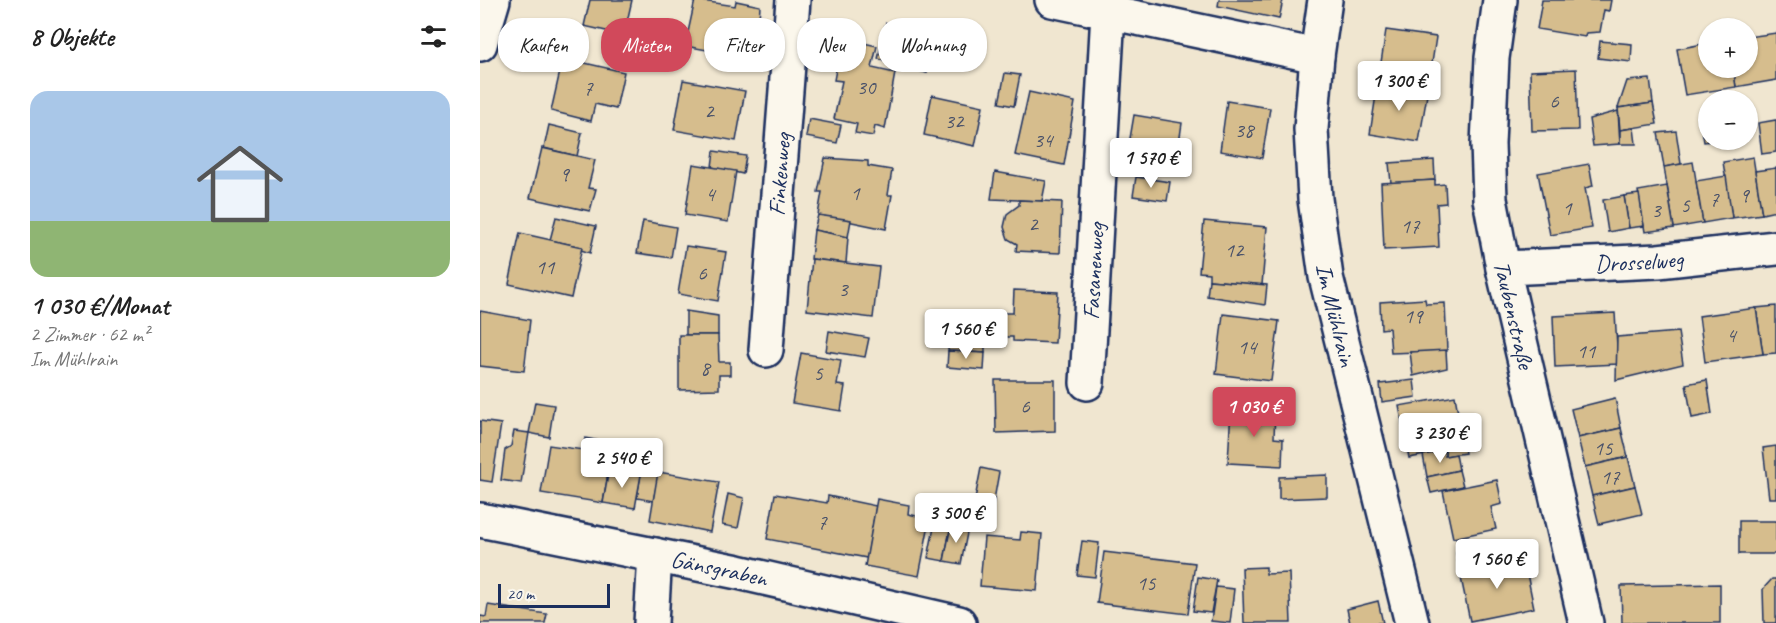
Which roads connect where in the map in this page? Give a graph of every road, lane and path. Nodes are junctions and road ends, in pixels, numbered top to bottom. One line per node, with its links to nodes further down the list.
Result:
1 (492, 0): 7 (street)
2 (793, 0): 11 (street, Finkenweg)
3 (1052, 0): 6 (street)
4 (1325, 0): 8 (street, Im Mühlrain)
5 (1500, 0): 10 (street, Taubenstraße)
6 (1108, 13): 8 (street); 12 (street, Fasanenweg)
7 (480, 44)
8 (1317, 56): 17 (street, Im Mühlrain)
9 (1776, 248): 10 (street, Drosselweg)
10 (1503, 268): 18 (street, Taubenstraße)
11 (766, 350)
12 (1087, 383)
13 (480, 520): 14 (street, Gänsgraben)
14 (655, 555): 15 (street, Gänsgraben); 16 (street)
15 (952, 622)
16 (651, 623)
17 (1412, 623)
18 (1586, 623)

